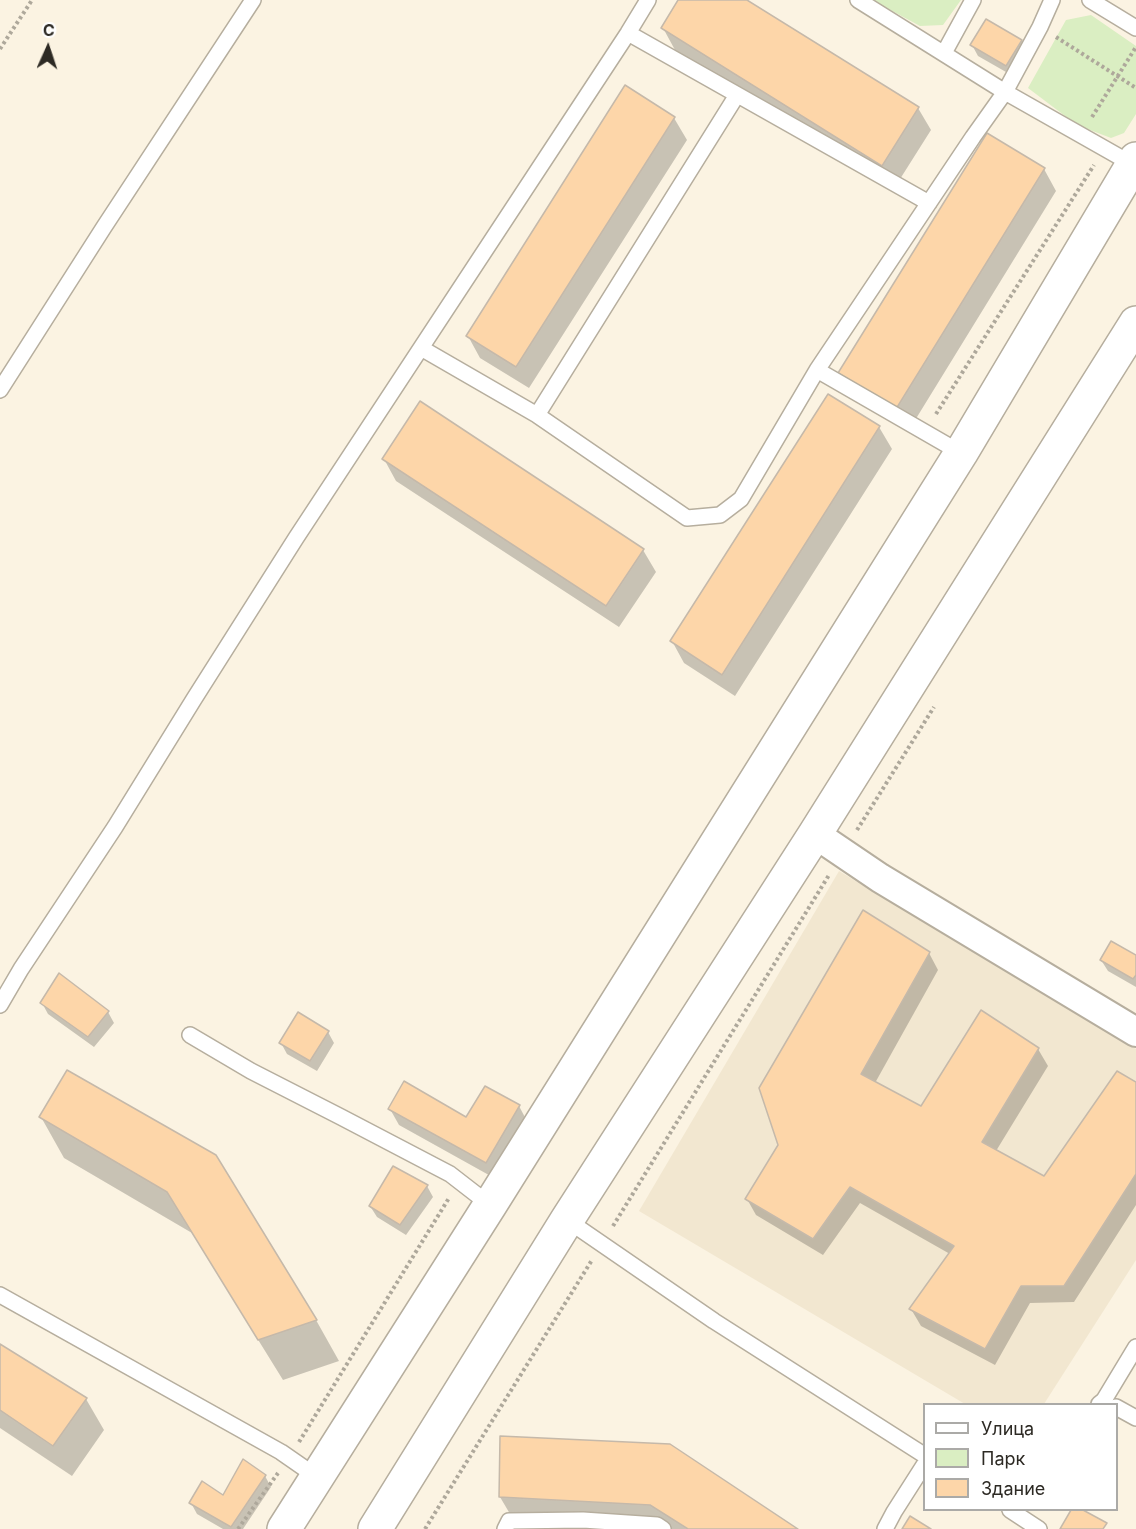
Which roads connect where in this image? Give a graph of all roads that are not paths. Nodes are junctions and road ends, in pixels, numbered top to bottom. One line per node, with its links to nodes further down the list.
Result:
1 (253, 0): 17 (lane)
2 (648, 0): 8 (lane)
3 (858, 0): 9 (lane)
4 (973, 0): 9 (lane)
5 (1052, 0): 10 (lane)
6 (1090, 0): 7 (lane)
7 (1136, 28)
8 (628, 33): 11 (lane); 15 (lane)
9 (944, 53): 10 (lane)
10 (1005, 92): 12 (lane); 13 (lane)
11 (737, 95): 13 (lane); 18 (lane)
12 (1124, 157): 19 (street)
13 (929, 203): 16 (lane)
14 (1136, 323): 20 (street)
15 (421, 348): 18 (lane); 21 (lane)
16 (817, 370): 18 (lane); 19 (lane)
17 (0, 390)
18 (537, 415)
19 (961, 453): 24 (street)
20 (815, 834): 22 (street); 25 (street)
21 (0, 1005)
22 (1136, 1032)
23 (190, 1035): 24 (lane)
24 (490, 1205): 33 (street)
25 (567, 1220): 31 (lane); 36 (street)
26 (0, 1295): 33 (lane)
27 (1136, 1347): 28 (lane)
28 (1108, 1403)
29 (1118, 1409): 30 (lane)
30 (1136, 1418)
31 (923, 1454)
32 (923, 1467): 39 (lane)
33 (317, 1477): 35 (street)
34 (1013, 1511): 40 (lane)
35 (284, 1529)
36 (375, 1529)
37 (505, 1529): 38 (lane)
38 (663, 1529)
39 (885, 1529)
40 (1039, 1529)

